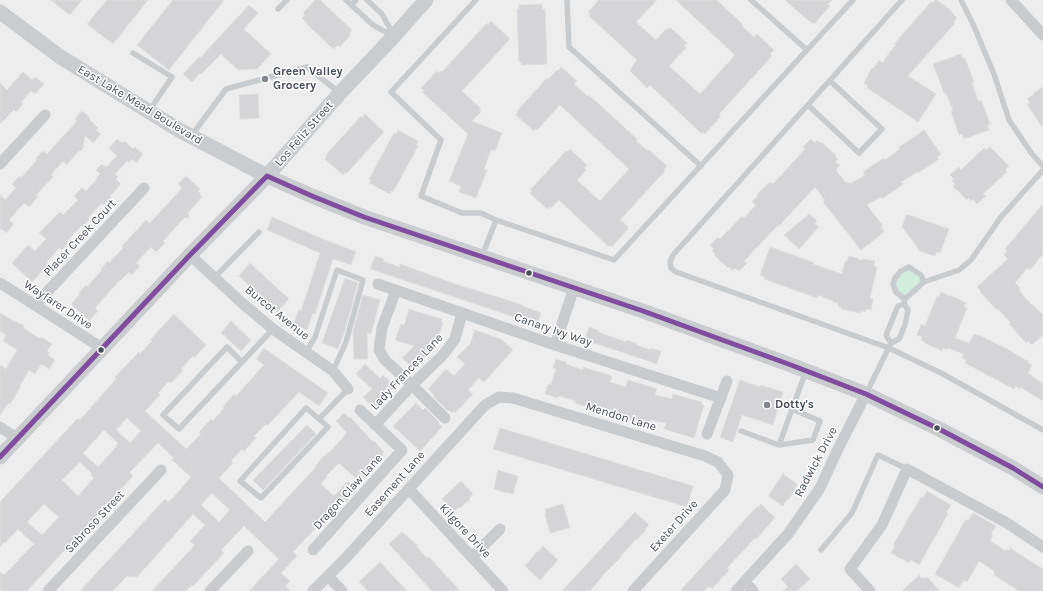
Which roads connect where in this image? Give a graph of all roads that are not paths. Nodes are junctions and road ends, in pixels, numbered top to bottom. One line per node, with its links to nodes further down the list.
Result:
1 (287, 0): 14 (lane)
2 (346, 0): 13 (lane)
3 (356, 0): 13 (lane)
4 (367, 0): 17 (lane)
5 (426, 0): 17 (main road, Los Feliz Street)
6 (476, 0): 32 (lane)
7 (567, 0): 27 (lane)
8 (752, 0): 18 (lane)
9 (853, 0): 18 (lane)
10 (902, 0): 20 (lane)
11 (962, 0): 28 (lane)
12 (1011, 0): 16 (street)
13 (351, 5): 17 (lane)
14 (278, 9)
15 (0, 12): 23 (main road, East Lake Mead Boulevard)
16 (1043, 35)
17 (394, 36): 21 (main road, Los Feliz Street)
18 (807, 50): 27 (lane)
19 (133, 53): 23 (lane)
20 (830, 80): 22 (lane); 22 (lane)
21 (340, 93): 25 (lane); 30 (main road, Los Feliz Street)
22 (808, 105): 47 (lane)
23 (149, 112): 25 (main road, East Lake Mead Boulevard)
24 (45, 115): 26 (street)
25 (190, 136): 30 (main road, East Lake Mead Boulevard)
26 (0, 164)
27 (701, 166): 32 (lane)
28 (1043, 166)
29 (1043, 170): 37 (lane)
30 (267, 176): 34 (main road, Los Feliz Street); 35 (main road, East Lake Mead Boulevard)
31 (144, 188): 43 (street, Placer Creek Court)
32 (496, 220): 35 (lane)
33 (259, 232): 36 (lane)
34 (190, 255): 36 (street, Burcot Avenue); 48 (main road, Los Feliz Street)
35 (482, 257): 40 (main road, East Lake Mead Boulevard)
36 (215, 277): 45 (street, Burcot Avenue)
37 (924, 282): 42 (lane); 42 (lane)
38 (0, 283): 43 (street, Wayfarer Drive)
39 (378, 284): 41 (street, Canary Ivy Way)
40 (574, 288): 46 (street); 52 (main road, East Lake Mead Boulevard)
41 (396, 290): 44 (street, Canary Ivy Way); 54 (street)
42 (904, 301): 47 (lane); 47 (lane)
43 (35, 306): 48 (street, Wayfarer Drive)
44 (462, 313): 46 (street, Canary Ivy Way); 54 (street, Lady Frances Lane)
45 (273, 329): 49 (street, Burcot Avenue); 50 (lane)
46 (555, 345): 58 (street, Canary Ivy Way)
47 (890, 346): 56 (lane); 65 (lane)
48 (102, 348): 68 (main road, Los Feliz Street)
49 (306, 352): 51 (street, Burcot Avenue); 51 (lane)
50 (242, 362): 50 (lane)
51 (333, 371): 55 (street, Burcot Avenue)
52 (806, 371): 56 (main road, East Lake Mead Boulevard); 59 (lane)
53 (727, 381): 58 (street)
54 (412, 385): 61 (street); 63 (street, Lady Frances Lane)
55 (348, 389): 62 (lane)
56 (866, 394): 74 (main road, East Lake Mead Boulevard); 83 (street, Radwick Drive)
57 (499, 397): 73 (street, Mendon Lane); 75 (street, Easement Lane)
58 (721, 398): 67 (street)
59 (792, 409): 69 (lane); 69 (lane)
60 (360, 410): 63 (street)
61 (445, 418)
62 (319, 419): 62 (lane)
63 (375, 425): 78 (street, Dragon Claw Lane)
64 (0, 427): 68 (street)
65 (1043, 430)
66 (741, 432): 69 (lane)
67 (707, 434)
68 (18, 439): 70 (main road, Los Feliz Street)
69 (779, 445)
70 (0, 457)
71 (907, 469): 77 (street); 79 (lane); 92 (street)
72 (161, 470): 84 (street, Sabroso Street)
73 (728, 475): 89 (street, Exeter Drive)
74 (1043, 487)
75 (409, 489): 81 (street, Kilgore Drive); 82 (street, Easement Lane)
76 (500, 529): 81 (street)
77 (1043, 547)
78 (313, 550)
79 (822, 550)
80 (248, 551): 85 (street)
81 (472, 557): 88 (street, Kilgore Drive)
82 (328, 576): 86 (street, Easement Lane); 87 (street)
83 (745, 582): 90 (street, Radwick Drive); 91 (street)
84 (48, 591)
85 (210, 591)
86 (313, 591)
87 (342, 591)
88 (503, 591)
89 (633, 591)
90 (736, 591)
91 (753, 591)
92 (870, 591)

